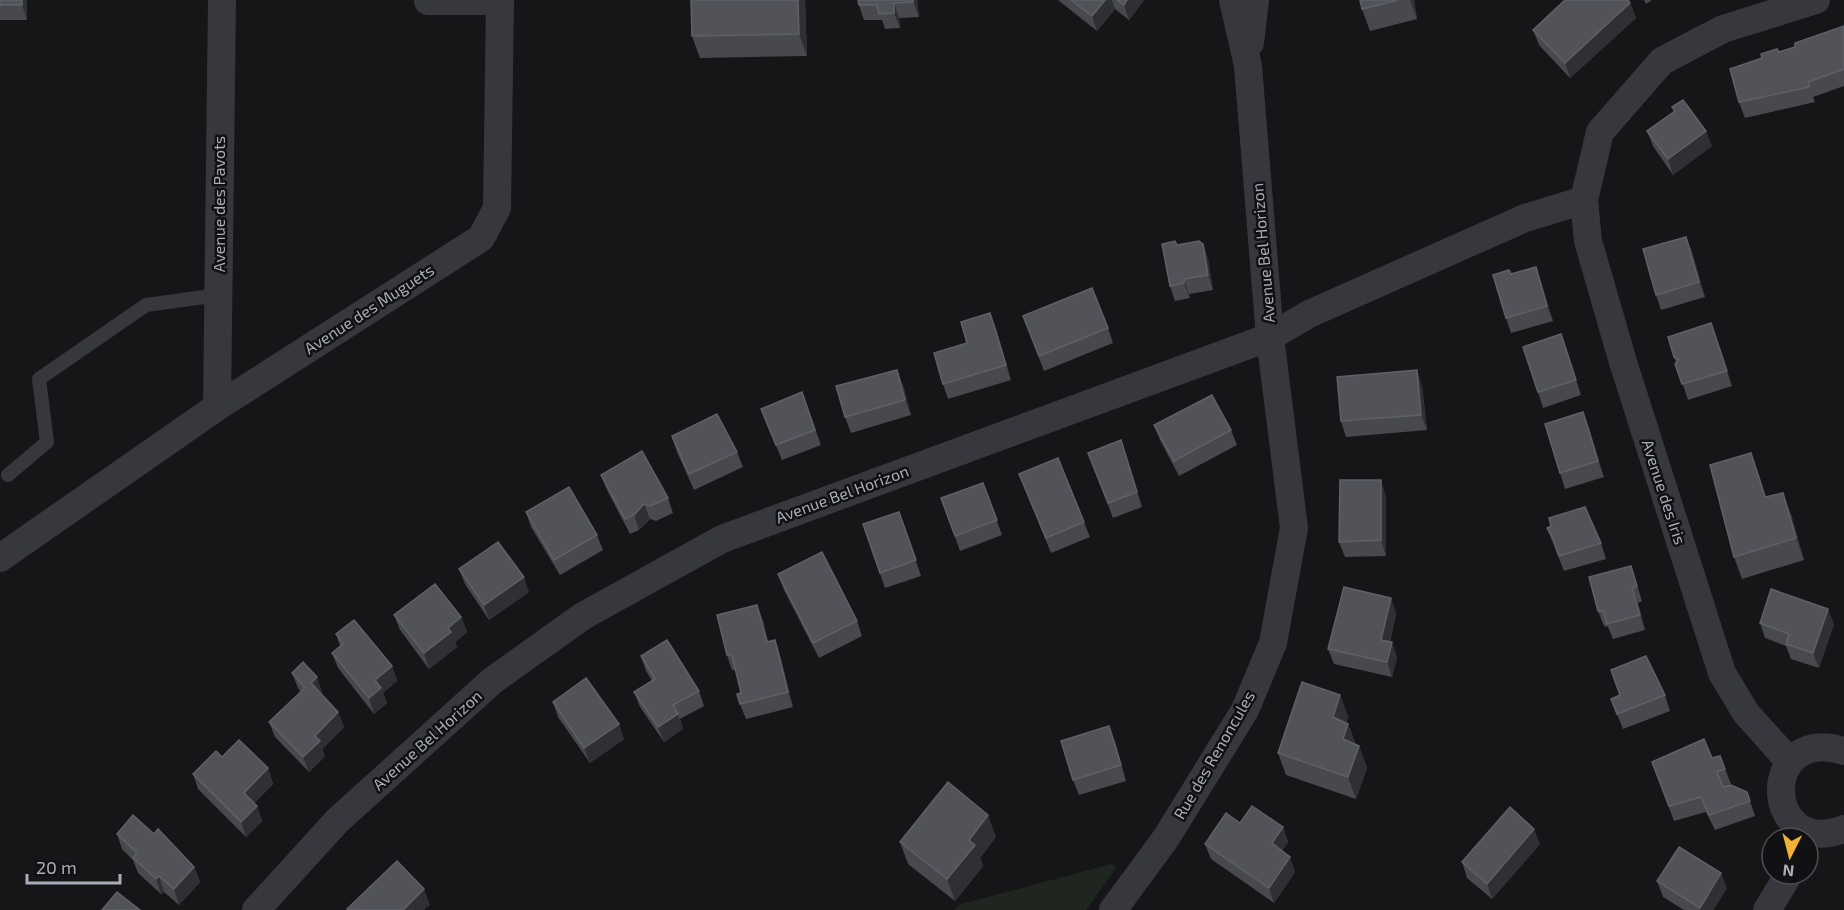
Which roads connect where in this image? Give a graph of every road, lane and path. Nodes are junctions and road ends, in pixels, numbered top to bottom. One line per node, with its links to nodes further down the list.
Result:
1 (222, 0): 8 (street, Avenue des Pavots)
2 (1233, 0): 6 (street, Avenue Bel Horizon)
3 (1255, 0): 6 (street, Avenue Bel Horizon)
4 (1816, 0): 7 (street, Avenue des Iris)
5 (428, 1): 10 (street, Avenue des Muguets)
6 (1248, 66): 9 (street, Avenue Bel Horizon)
7 (1584, 200): 9 (street); 14 (street, Avenue des Iris)
8 (219, 295): 10 (street, Avenue des Pavots); 11 (lane)
9 (1270, 336): 19 (street, Avenue Bel Horizon); 20 (street, Rue des Renoncules)
10 (217, 407): 12 (street, Avenue des Muguets)
11 (8, 476)
12 (0, 558)
13 (1844, 751): 14 (street)
14 (1790, 762): 15 (street)
15 (1799, 826)
16 (1844, 829): 17 (street)
17 (1820, 837)
18 (1782, 886): 21 (street)
19 (256, 910)
20 (1113, 910)
21 (1767, 910)

